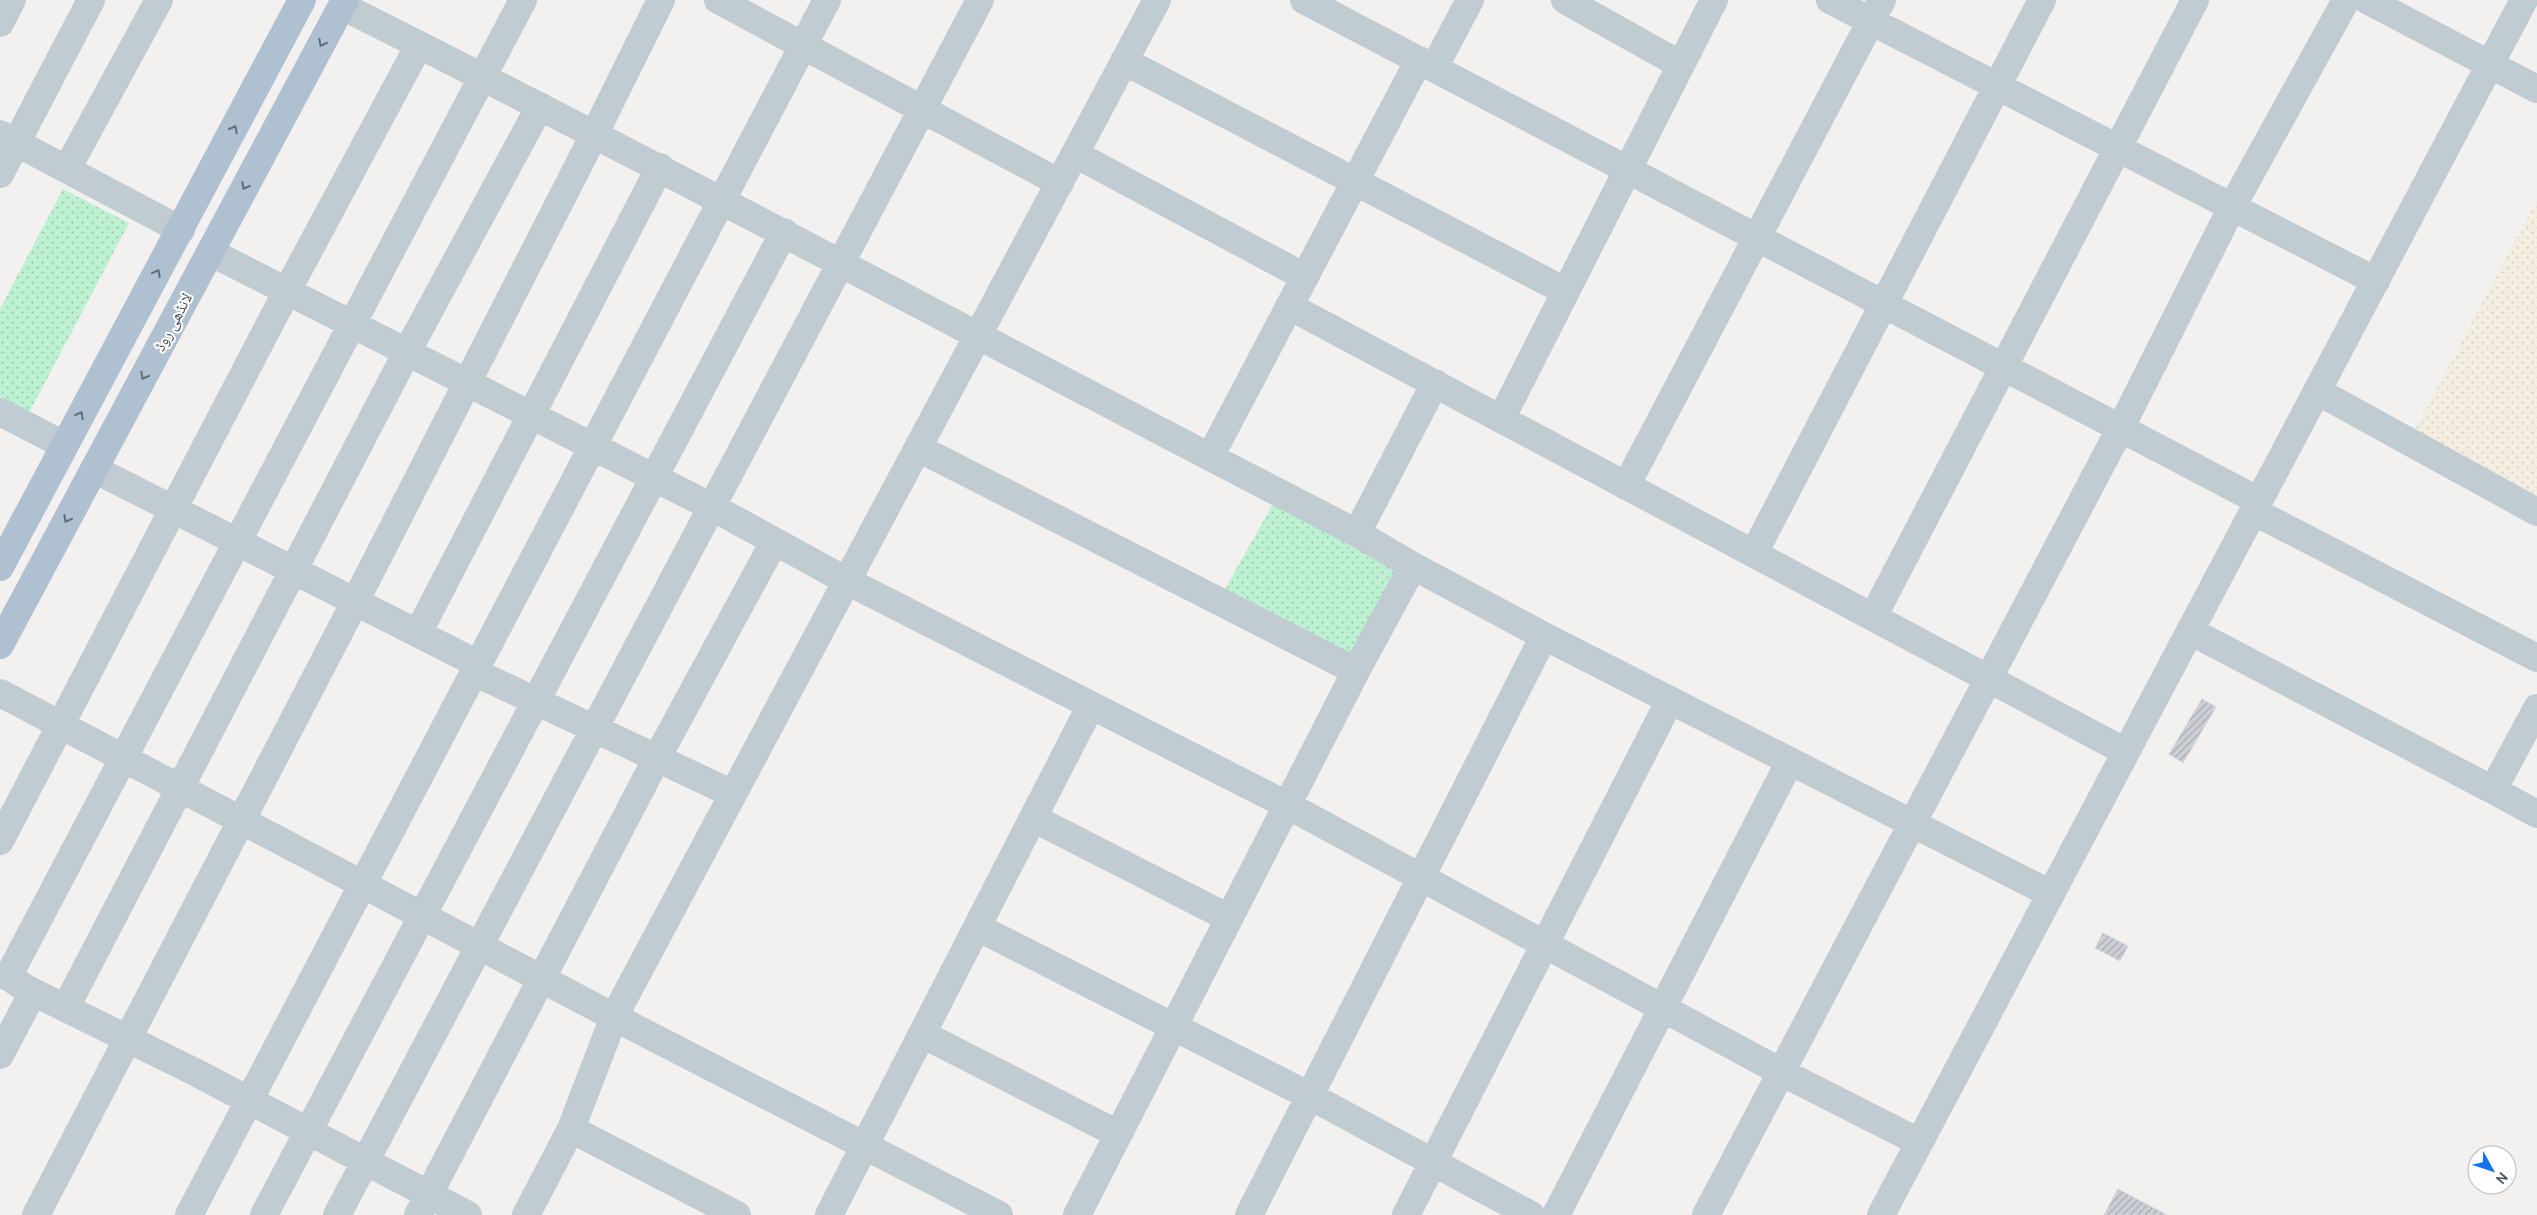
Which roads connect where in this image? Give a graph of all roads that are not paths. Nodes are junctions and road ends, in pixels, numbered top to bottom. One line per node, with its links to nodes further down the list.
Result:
1 (12, 0): 24 (street)
2 (91, 0): 37 (street)
3 (158, 0): 41 (street)
4 (302, 0): 48 (main road, one-way to 4)
5 (523, 0): 31 (street)
6 (661, 0): 36 (street)
7 (718, 0): 26 (street)
8 (827, 0): 26 (street)
9 (980, 0): 35 (street)
10 (1157, 0): 28 (street)
11 (1304, 0): 29 (street)
12 (1470, 0): 29 (street)
13 (1565, 0): 30 (street)
14 (1714, 0): 30 (street)
15 (1830, 0): 22 (street)
16 (2042, 0): 32 (street)
17 (2195, 0): 38 (street)
18 (2346, 0): 47 (street)
19 (2367, 0): 27 (street)
20 (2524, 0): 27 (street)
21 (343, 3): 25 (street); 51 (main road, لانڈھی روڈ, one-way to 51)
22 (1877, 11): 32 (street); 50 (street)
23 (2537, 14): 27 (street)
24 (0, 23)
25 (419, 45): 31 (street); 55 (street)
26 (803, 46): 35 (street); 46 (street)
27 (2495, 55): 33 (street); 54 (street)
28 (1124, 61): 39 (street); 44 (street)
29 (1426, 64): 42 (street); 44 (street)
30 (1681, 65): 42 (street)
31 (482, 77): 34 (street); 59 (street)
32 (1997, 86): 38 (street); 57 (street)
33 (2537, 90)
34 (540, 106): 36 (street); 61 (street)
35 (922, 110): 45 (street); 52 (street)
36 (595, 134): 40 (street); 63 (street)
37 (8, 138): 41 (street); 43 (street)
38 (2118, 148): 47 (street); 62 (street)
39 (1075, 154): 45 (street); 53 (street)
40 (660, 167): 46 (street); 67 (street)
41 (67, 169): 48 (street)
42 (1626, 169): 50 (street); 56 (street)
43 (0, 174)
44 (1355, 181): 53 (street); 56 (street)
45 (1060, 183): 60 (street)
46 (722, 199): 49 (street); 71 (street)
47 (2232, 207): 54 (street); 69 (street)
48 (181, 230): 70 (main road, one-way to 48)
49 (784, 232): 52 (street); 75 (street)
50 (1757, 238): 57 (street); 76 (street)
51 (210, 252): 55 (street); 74 (main road, لانڈھی روڈ, one-way to 74)
52 (842, 262): 60 (street); 78 (street)
53 (1305, 277): 58 (street)
54 (2376, 281): 65 (street)
55 (287, 291): 59 (street); 79 (street)
56 (1565, 291): 68 (street)
57 (1884, 304): 62 (street); 84 (street)
58 (1289, 306): 64 (street); 73 (street)
59 (351, 324): 61 (street); 82 (street)
60 (979, 334): 72 (street); 73 (street)
61 (406, 352): 63 (street); 87 (street)
62 (2004, 367): 69 (street); 90 (street)
63 (467, 383): 67 (street); 89 (street)
64 (1435, 383): 68 (street); 81 (street)
65 (2317, 391): 77 (street); 80 (street)
66 (0, 412): 70 (street)
67 (530, 415): 71 (street); 92 (street)
68 (1501, 418): 76 (street)
69 (2120, 428): 77 (street); 98 (street)
70 (64, 445): 86 (main road)
71 (592, 446): 75 (street); 96 (street)
72 (918, 448): 88 (street); 97 (street)
73 (1210, 457): 81 (street)
74 (94, 469): 79 (street); 94 (main road, لانڈھی روڈ, one-way to 94)
75 (652, 477): 78 (street); 100 (street)
76 (1626, 486): 84 (street)
77 (2256, 506): 91 (street); 95 (street)
78 (712, 507): 83 (street); 105 (street)
79 (174, 509): 82 (street); 104 (street)
80 (2537, 512)
81 (1358, 533): 85 (street)
82 (237, 541): 87 (street); 107 (street)
83 (774, 542): 88 (street); 108 (street)
84 (1754, 553): 90 (street)
85 (1413, 566): 93 (street); 97 (street)
86 (0, 567)
87 (292, 570): 89 (street); 110 (street)
88 (847, 581): 102 (street); 112 (street)
89 (355, 602): 92 (street); 116 (street)
90 (1873, 617): 98 (street)
91 (2190, 631): 106 (street); 111 (street)
92 (418, 633): 96 (street)
93 (1544, 636): 101 (street); 119 (street)
94 (0, 645)
95 (2537, 658)
96 (476, 668): 100 (street); 120 (street)
97 (1356, 671): 113 (street)
98 (1988, 679): 106 (street); 117 (street)
99 (0, 693): 104 (street)
100 (535, 700): 105 (street); 122 (street)
101 (1670, 700): 109 (street); 125 (street)
102 (1091, 705): 113 (street); 115 (street)
103 (2537, 708): 111 (street)
104 (60, 725): 107 (street); 118 (street)
105 (595, 728): 108 (street); 126 (street)
106 (2126, 752): 121 (street)
107 (122, 757): 110 (street); 128 (street)
108 (657, 758): 112 (street); 127 (street)
109 (1790, 761): 117 (street); 130 (street)
110 (180, 788): 116 (street); 129 (street)
111 (2493, 790): 114 (street)
112 (733, 794): 131 (street)
113 (1287, 805): 119 (street); 123 (street)
114 (2537, 814)
115 (1033, 818): 123 (street); 124 (street)
116 (242, 821): 120 (street); 134 (street)
117 (1912, 824): 121 (street); 136 (street)
118 (0, 841)
119 (1422, 878): 125 (street); 137 (street)
120 (362, 884): 122 (street); 138 (street)
121 (2051, 894): 142 (street)
122 (422, 915): 126 (street); 140 (street)
123 (1229, 918): 132 (street)
124 (977, 926): 132 (street); 133 (street)
125 (1545, 944): 130 (street); 145 (street)
126 (480, 946): 127 (street); 144 (street)
127 (542, 978): 131 (street); 146 (street)
128 (12, 980): 129 (street); 135 (street)
129 (66, 1007): 134 (street)
130 (1663, 1008): 136 (street); 160 (street)
131 (614, 1016): 139 (street); 143 (street)
132 (1174, 1027): 137 (street); 141 (street)
133 (922, 1034): 141 (street); 143 (street)
134 (128, 1039): 138 (street); 147 (street)
135 (0, 1056)
136 (1782, 1072): 142 (street); 161 (street)
137 (1310, 1096): 145 (street); 157 (street)
138 (249, 1100): 140 (street); 148 (street)
139 (571, 1129): 152 (street); 153 (street)
140 (308, 1131): 144 (street); 149 (street)
141 (1118, 1134): 156 (street)
142 (1919, 1142): 162 (street)
143 (865, 1146): 154 (street); 155 (street)
144 (366, 1161): 146 (street); 150 (street)
145 (1434, 1163): 158 (street); 159 (street)
146 (423, 1205): 151 (street)
147 (36, 1215)
148 (189, 1215)
149 (264, 1215)
150 (337, 1215)
151 (468, 1215)
152 (526, 1215)
153 (737, 1215)
154 (830, 1215)
155 (999, 1215)
156 (1077, 1215)
157 (1248, 1215)
158 (1406, 1215)
159 (1531, 1215)
160 (1556, 1215)
161 (1706, 1215)
162 (1881, 1215)

